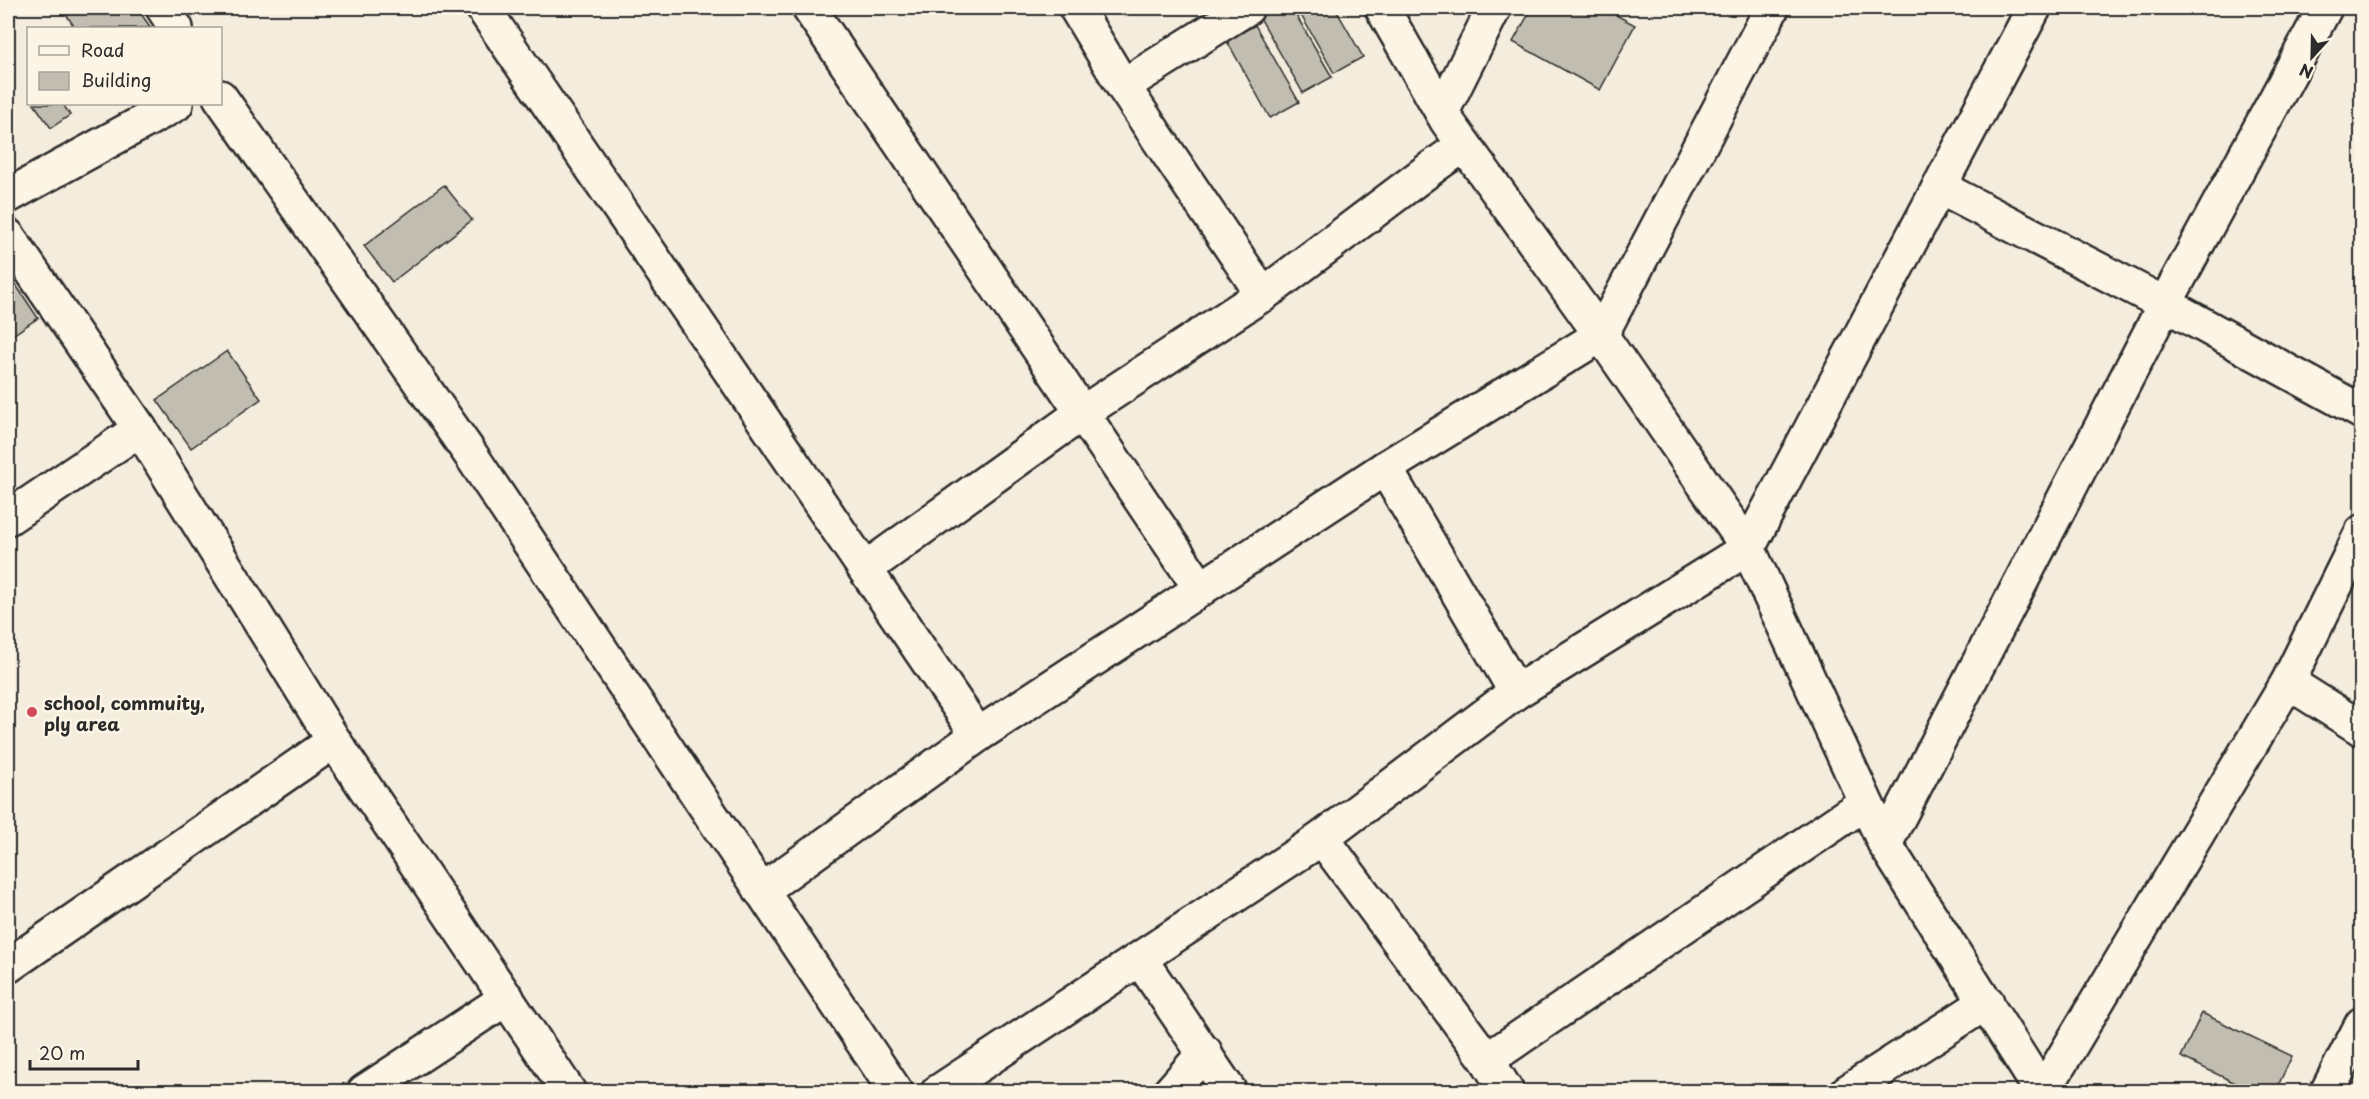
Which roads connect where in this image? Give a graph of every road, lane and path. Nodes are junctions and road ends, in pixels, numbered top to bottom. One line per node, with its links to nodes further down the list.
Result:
1 (163, 8): 11 (street)
2 (483, 8): 30 (street)
3 (809, 8): 24 (street)
4 (1076, 8): 12 (street)
5 (1247, 8): 12 (street)
6 (1382, 8): 15 (street)
7 (1494, 8): 15 (street)
8 (1772, 8): 22 (street)
9 (2034, 8): 17 (street)
10 (2325, 8): 21 (street)
11 (175, 27)
12 (1123, 86): 20 (street)
13 (222, 100): 40 (street)
14 (174, 105): 18 (street)
15 (1442, 112): 16 (street)
16 (1464, 145): 20 (street); 22 (street)
17 (1939, 187): 21 (street); 29 (street)
18 (8, 196)
19 (8, 236): 25 (street)
20 (1263, 295): 24 (street)
21 (2165, 304): 23 (street); 39 (street)
22 (1601, 335): 26 (street); 29 (street)
23 (2361, 412)
24 (1082, 413): 30 (street); 31 (street)
25 (140, 429): 27 (street); 36 (street)
26 (1385, 468): 31 (street); 33 (street)
27 (8, 518)
28 (2361, 532): 32 (street)
29 (1748, 548): 33 (street); 37 (street)
30 (865, 569): 35 (street)
31 (1201, 589): 35 (street)
32 (2288, 682): 34 (street); 56 (street)
33 (1516, 692): 38 (street)
34 (2361, 729)
35 (978, 735): 40 (street)
36 (334, 741): 42 (street); 43 (street)
37 (1865, 802): 39 (street); 47 (street)
38 (1322, 837): 41 (street); 47 (street)
39 (1885, 844): 44 (street)
40 (761, 891): 50 (street)
41 (1140, 958): 46 (street); 51 (street)
42 (8, 966)
43 (507, 998): 48 (street); 49 (street)
44 (1987, 1002): 55 (street); 56 (street)
45 (2361, 1024): 57 (street)
46 (1205, 1052): 52 (street); 53 (street)
47 (1487, 1060): 54 (street)
48 (364, 1092)
49 (569, 1092)
50 (897, 1092)
51 (938, 1092)
52 (1170, 1092)
53 (1230, 1092)
54 (1507, 1092)
55 (1847, 1092)
56 (2042, 1092)
57 (2327, 1092)

